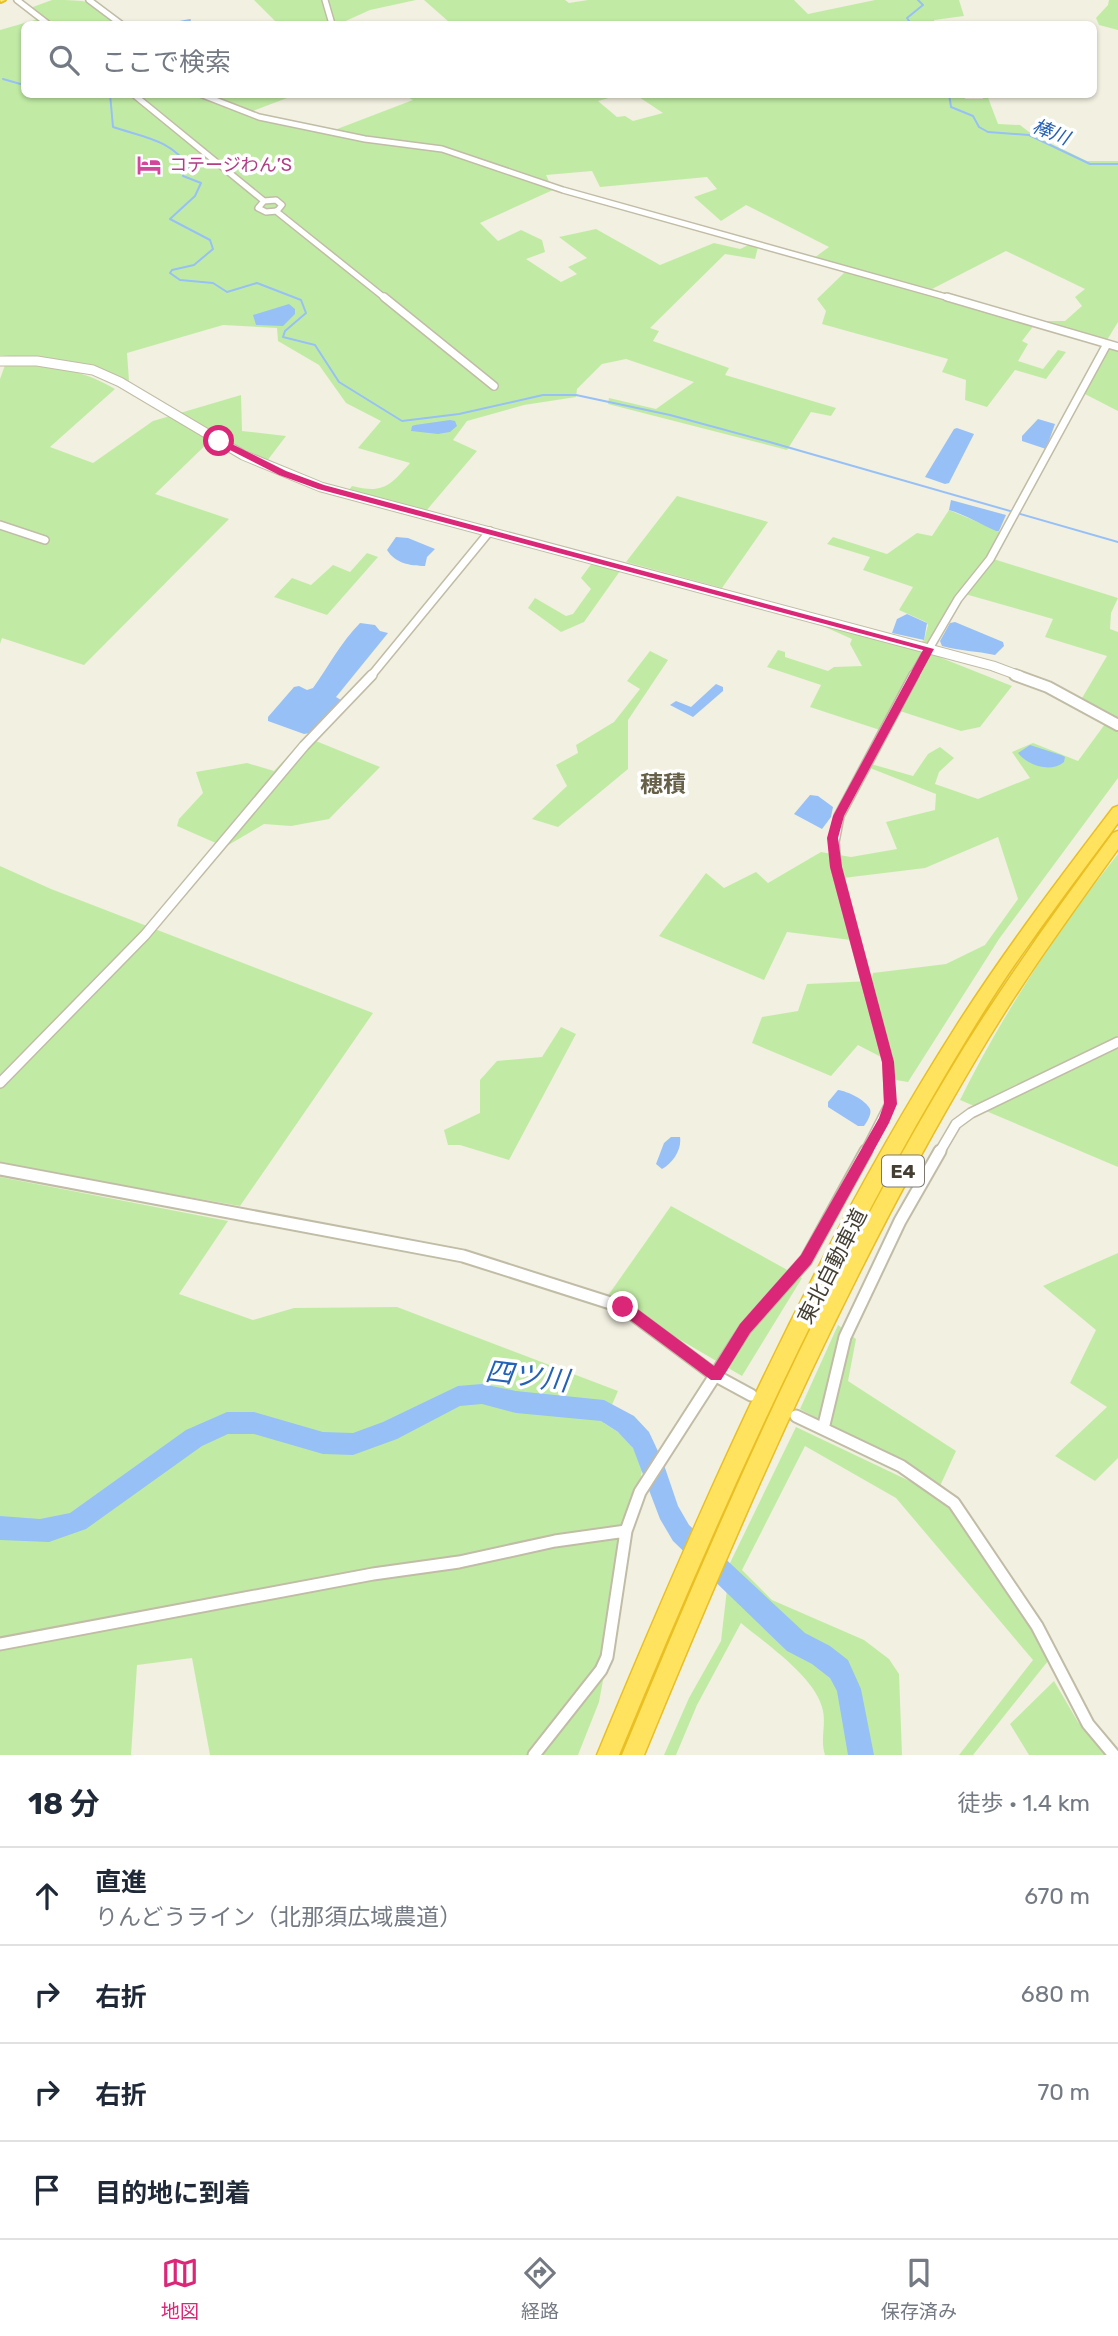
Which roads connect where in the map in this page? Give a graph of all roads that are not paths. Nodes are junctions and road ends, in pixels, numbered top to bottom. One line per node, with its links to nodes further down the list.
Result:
1 (18, 0): 4 (street)
2 (89, 0): 5 (street)
3 (325, 0): 6 (street)
4 (44, 21)
5 (117, 21)
6 (331, 21)
7 (138, 98): 9 (street)
8 (210, 98): 11 (street)
9 (264, 201): 10 (street); 10 (street)
10 (276, 211): 14 (street)
11 (1108, 344): 12 (street); 18 (street)
12 (1118, 347)
13 (0, 361): 16 (street)
14 (494, 386)
15 (0, 525): 17 (street)
16 (490, 531): 18 (street); 23 (street)
17 (44, 540)
18 (929, 649): 19 (street); 25 (street)
19 (1118, 725)
20 (1118, 812): 32 (highway, 東北自動車道 / E4)
21 (1118, 837): 33 (highway, 東北自動車道 / E4)
22 (1118, 1042): 28 (street)
23 (0, 1083)
24 (0, 1169): 25 (street)
25 (716, 1376): 26 (street); 29 (street)
26 (751, 1395)
27 (796, 1416): 28 (street)
28 (823, 1429): 34 (street)
29 (626, 1531): 30 (street); 31 (street)
30 (0, 1644)
31 (534, 1755)
32 (608, 1755)
33 (633, 1755)
34 (1114, 1755)

